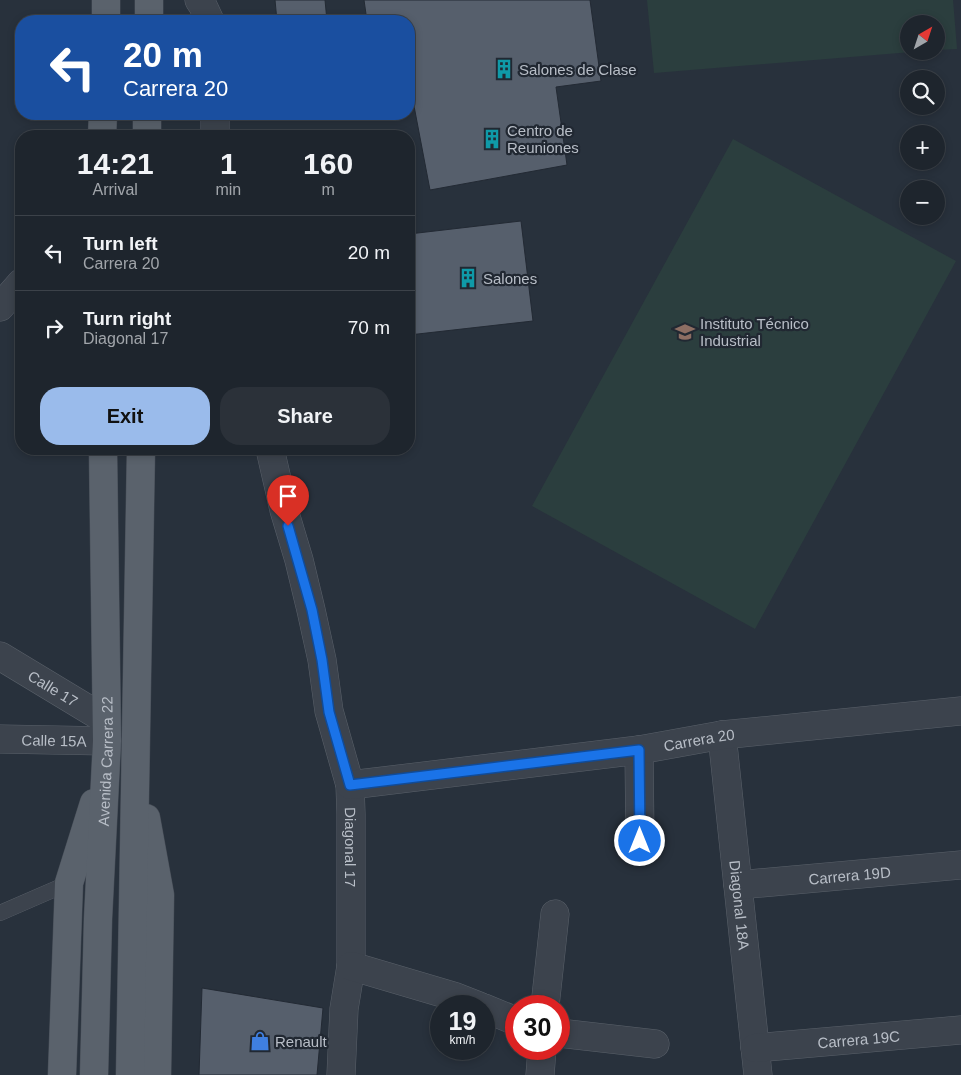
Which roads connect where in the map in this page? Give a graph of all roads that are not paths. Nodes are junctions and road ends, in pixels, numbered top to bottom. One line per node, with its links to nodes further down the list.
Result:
1 (106, 0): 4 (main road)
2 (149, 0): 5 (main road)
3 (199, 0): 6 (street)
4 (106, 15)
5 (149, 15)
6 (207, 15)
7 (15, 290): 8 (street)
8 (0, 306)
9 (103, 455): 16 (main road, Avenida Carrera 22)
10 (141, 455): 18 (main road, Avenida Carrera 22)
11 (271, 455): 19 (street, Diagonal 17)
12 (0, 656): 16 (street, Calle 17)
13 (961, 711): 14 (street, Carrera 20)
14 (722, 735): 17 (street, Carrera 20); 23 (street, Diagonal 18A)
15 (0, 739): 16 (street, Calle 15A)
16 (106, 741): 22 (main road); 35 (main road, Avenida Carrera 22)
17 (639, 750): 19 (street, Carrera 20); 20 (street)
18 (136, 758): 36 (main road, Avenida Carrera 22); 37 (main road)
19 (350, 785): 26 (street, Diagonal 17)
20 (640, 841)
21 (961, 865): 23 (street, Carrera 19D)
22 (69, 883): 24 (lane); 34 (main road)
23 (738, 885): 32 (street, Diagonal 18A)
24 (0, 913)
25 (555, 914): 28 (street)
26 (350, 966): 27 (street); 38 (street, Diagonal 17)
27 (446, 995)
28 (546, 995)
29 (961, 1030): 32 (street, Carrera 19C)
30 (570, 1034): 31 (street)
31 (655, 1044)
32 (755, 1048): 40 (street, Diagonal 18A)
33 (541, 1060): 39 (street)
34 (62, 1075)
35 (94, 1075)
36 (130, 1075)
37 (156, 1075)
38 (341, 1075)
39 (540, 1075)
40 (758, 1075)

